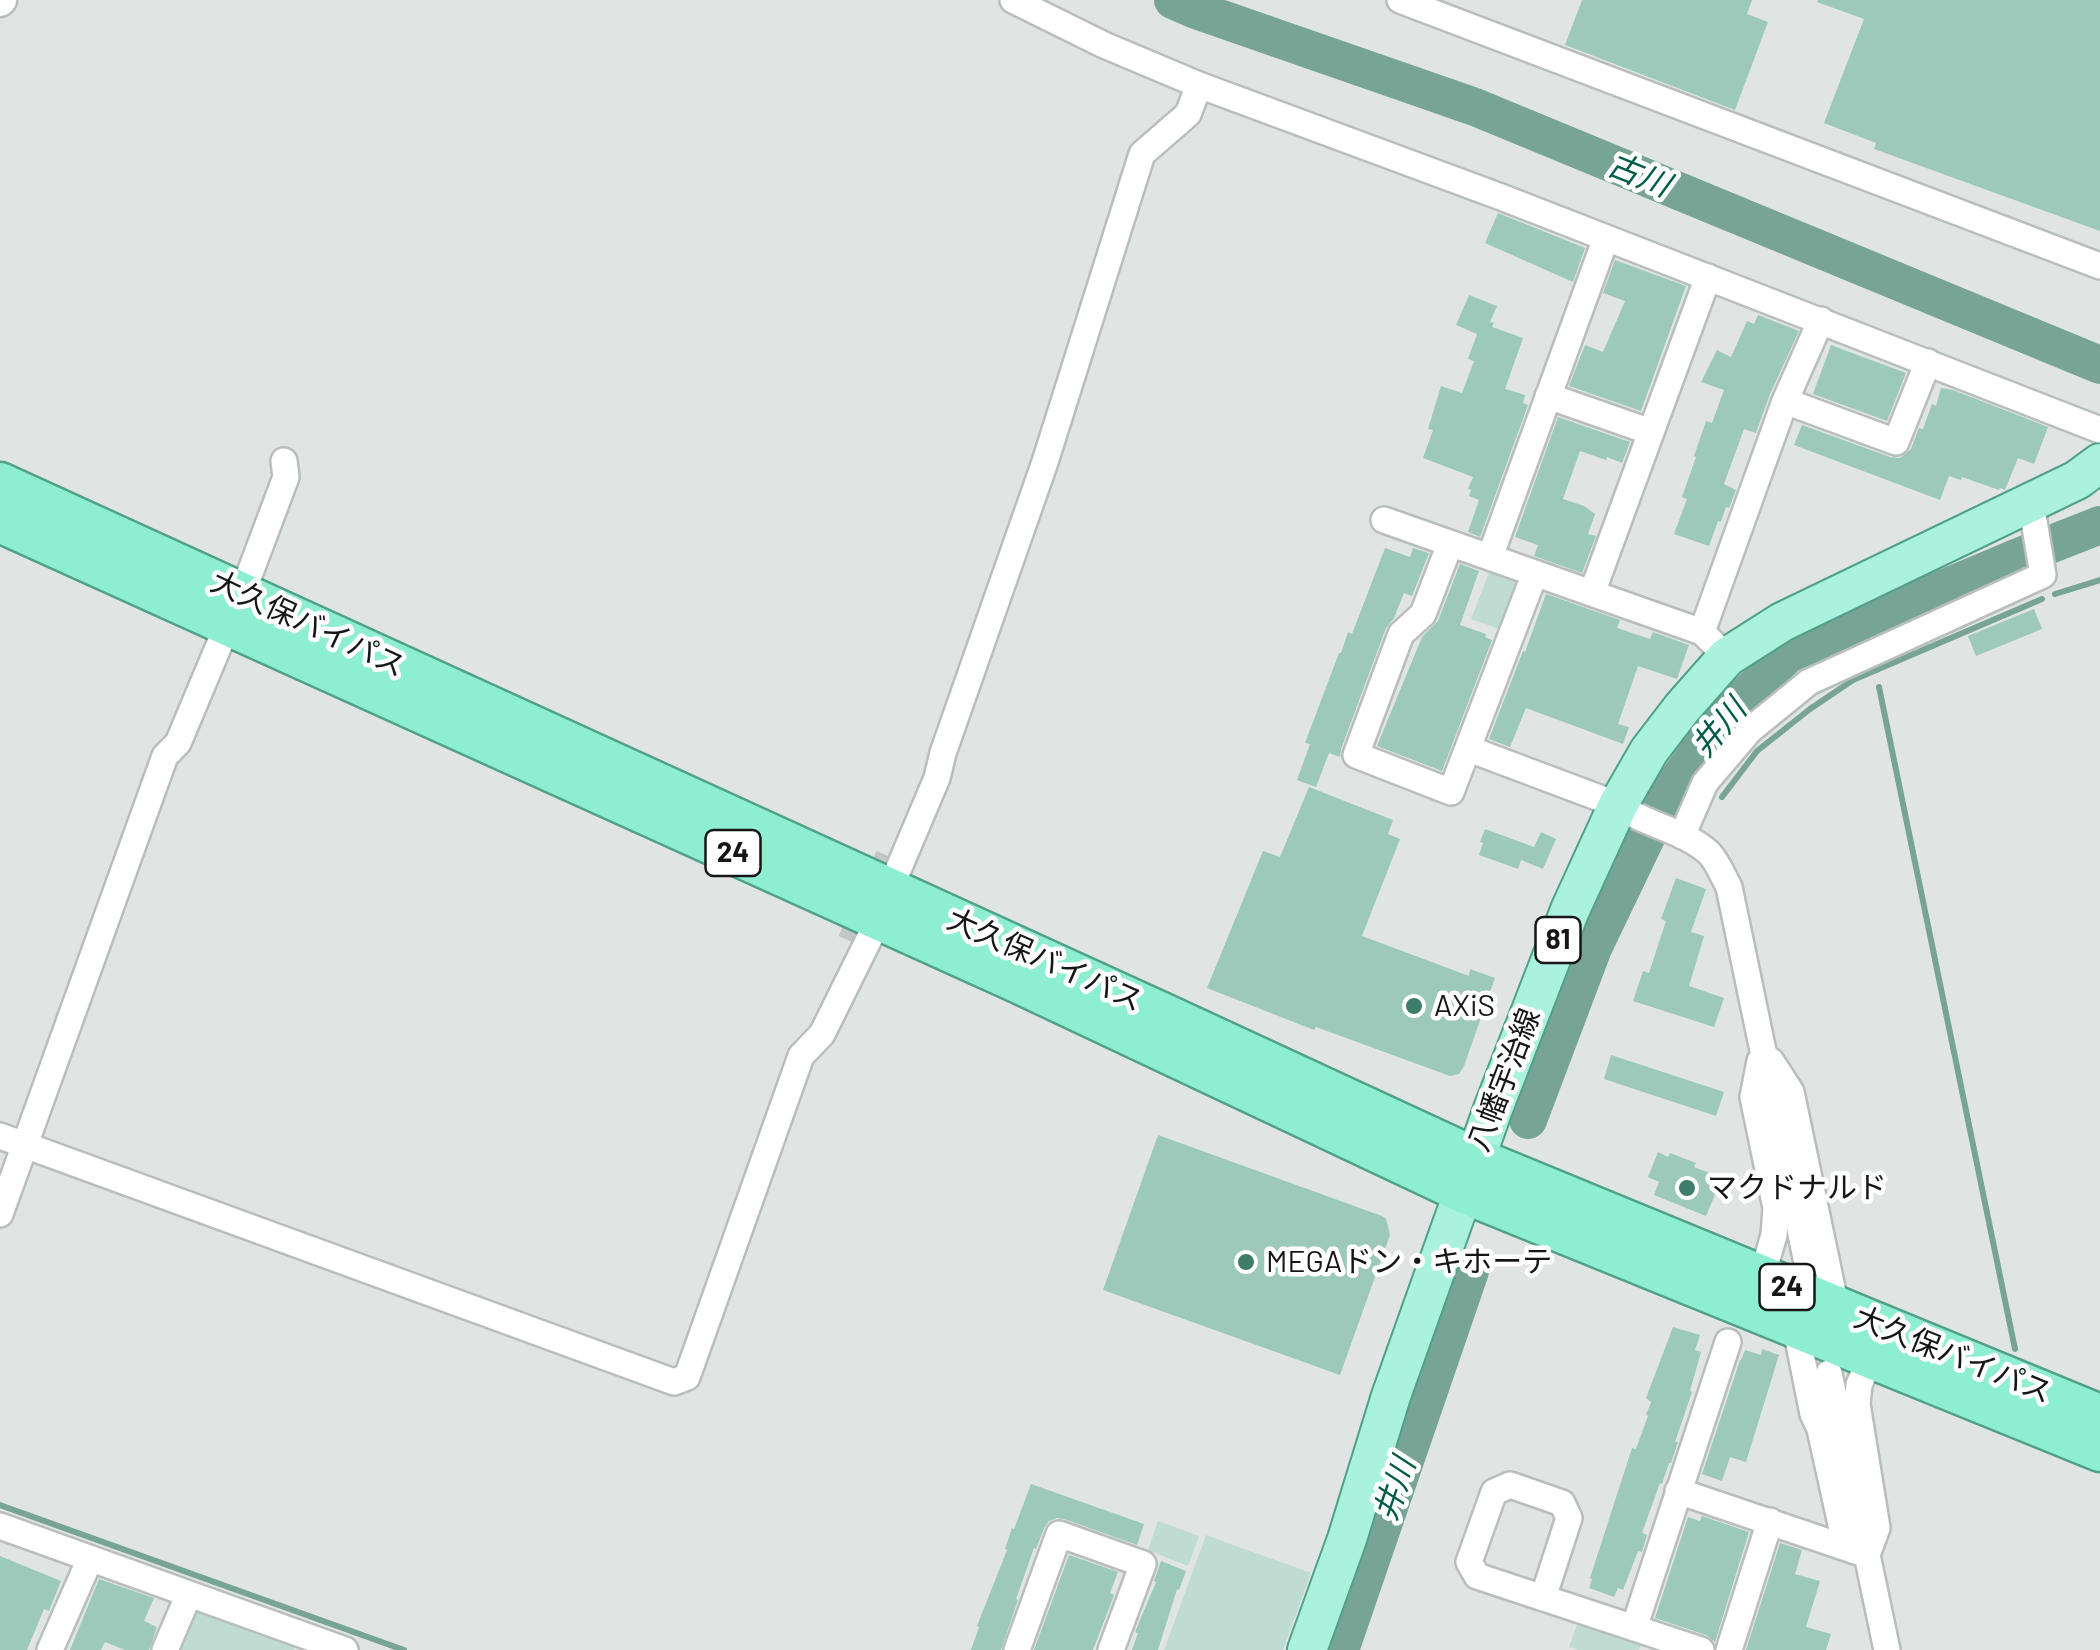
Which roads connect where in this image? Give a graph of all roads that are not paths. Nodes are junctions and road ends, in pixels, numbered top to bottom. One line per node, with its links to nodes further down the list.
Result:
1 (1012, 0): 3 (street)
2 (1400, 0): 5 (street)
3 (1199, 85): 4 (street); 27 (street)
4 (1606, 238): 6 (street); 9 (street)
5 (2100, 266)
6 (1708, 277): 7 (street); 12 (street)
7 (1821, 320): 8 (street); 10 (street)
8 (1928, 362): 10 (street); 11 (street)
9 (1548, 396): 12 (street); 19 (street)
10 (1785, 402): 23 (street)
11 (2100, 430)
12 (1651, 432): 21 (street)
13 (2100, 464): 15 (main road, 八幡宇治線 / 81)
14 (0, 483): 22 (highway, 大久保バイパス / 24)
15 (2033, 515): 23 (main road, 八幡宇治線 / 81); 26 (street)
16 (1384, 520): 18 (street)
17 (0, 522): 22 (highway, 大久保バイパス / 24)
18 (1450, 544): 19 (street); 24 (street)
19 (1490, 558): 20 (street)
20 (1535, 574): 21 (street); 24 (street)
21 (1592, 593): 23 (street)
22 (228, 606): 27 (highway, 大久保バイパス / 24); 31 (street)
23 (1714, 644): 25 (main road, 八幡宇治線 / 81)
24 (1468, 749): 25 (street)
25 (1625, 810): 26 (street); 32 (main road, 八幡宇治線 / 81)
26 (1682, 836): 28 (street)
27 (877, 901): 29 (street); 29 (street); 32 (highway, 大久保バイパス / 24)
28 (1762, 1048): 34 (street); 35 (street); 36 (street)
29 (801, 1056): 31 (street)
30 (0, 1136): 31 (street)
31 (26, 1145): 33 (street)
32 (1468, 1175): 35 (highway, 大久保バイパス / 24); 37 (highway, 大久保バイパス / 24); 56 (main road, 八幡宇治線 / 81)
33 (0, 1214)
34 (1806, 1258)
35 (1762, 1276): 36 (highway, 大久保バイパス / 24)
36 (1836, 1307): 41 (highway, 大久保バイパス / 24)
37 (1796, 1329): 39 (highway, 大久保バイパス / 24); 46 (street)
38 (1728, 1342): 43 (street)
39 (1870, 1358): 42 (highway, 大久保バイパス / 24); 46 (street)
40 (1829, 1373): 46 (street)
41 (2100, 1415)
42 (2100, 1451)
43 (1678, 1491): 44 (street); 50 (street)
44 (1770, 1521): 46 (street); 58 (street)
45 (0, 1526): 47 (street)
46 (1856, 1551): 59 (street)
47 (90, 1559): 48 (street); 51 (street)
48 (189, 1594): 52 (street); 53 (street)
49 (1543, 1598): 49 (street); 50 (street)
50 (1634, 1628): 57 (street)
51 (50, 1650)
52 (165, 1650)
53 (345, 1650)
54 (1017, 1650): 55 (street)
55 (1111, 1650)
56 (1307, 1650)
57 (1701, 1650)
58 (1730, 1650)
59 (1886, 1650)

